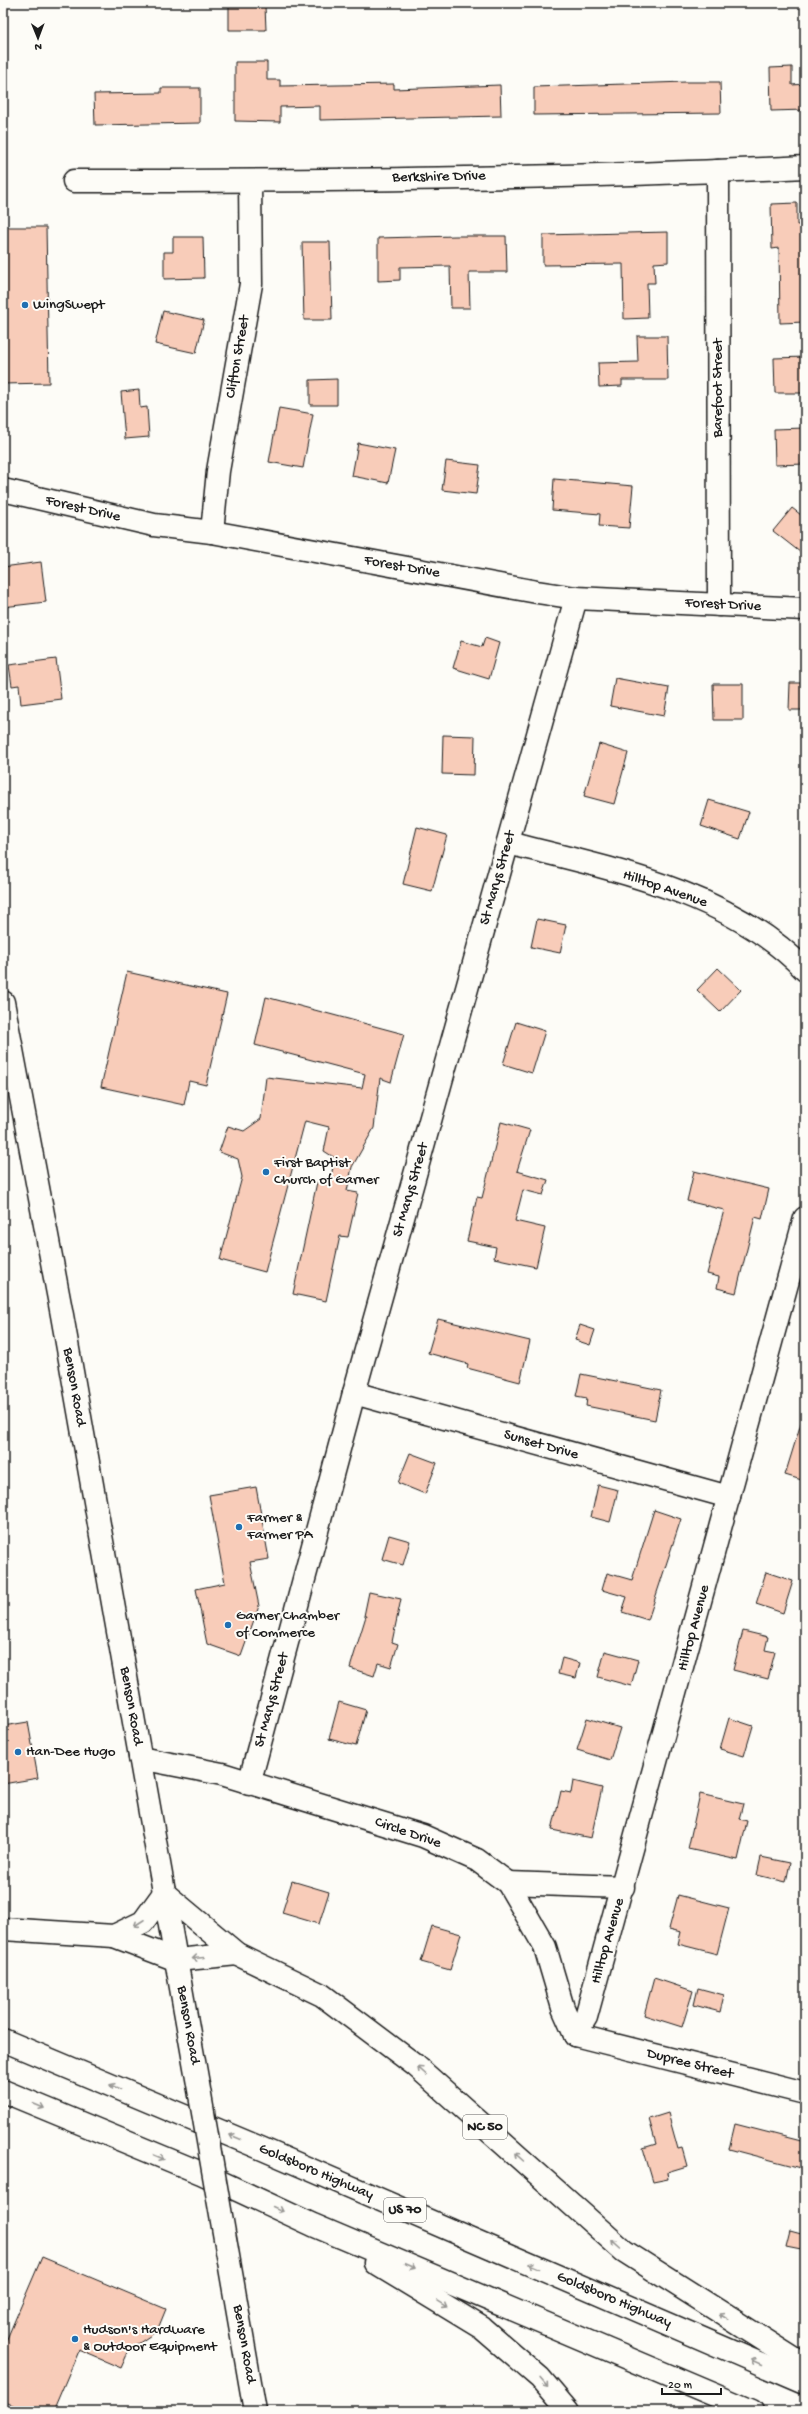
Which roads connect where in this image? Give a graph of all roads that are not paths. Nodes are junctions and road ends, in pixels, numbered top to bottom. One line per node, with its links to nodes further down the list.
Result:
1 (805, 167): 2 (street, Berkshire Drive)
2 (718, 171): 4 (street, Berkshire Drive); 8 (street, Barefoot Street)
3 (74, 181): 4 (street, Berkshire Drive)
4 (250, 181): 6 (street, Clifton Street)
5 (3, 490): 6 (street, Forest Drive)
6 (212, 532): 7 (street, Forest Drive)
7 (576, 598): 8 (street, Forest Drive); 10 (street, St Marys Street)
8 (719, 605): 9 (street, Forest Drive)
9 (805, 609)
10 (508, 843): 11 (street, Hilltop Avenue); 14 (street, St Marys Street)
11 (805, 970)
12 (3, 1002): 16 (street, Benson Road)
13 (805, 1218): 15 (street, Hilltop Avenue)
14 (354, 1393): 15 (street, Sunset Drive); 17 (street, St Marys Street)
15 (729, 1497): 19 (street, Hilltop Avenue)
16 (140, 1758): 17 (street, Circle Drive); 20 (street, Benson Road)
17 (249, 1784): 18 (street, Circle Drive)
18 (508, 1883): 19 (street); 25 (street, Circle Drive)
19 (624, 1888): 25 (street, Hilltop Avenue)
20 (164, 1893): 22 (street, one-way to 22); 23 (street, NC 50); 24 (street, Benson Road)
21 (3, 1929): 22 (street)
22 (114, 1936): 24 (street)
23 (237, 1954): 24 (street, one-way to 24); 30 (street, NC 50, one-way to 23)
24 (177, 1960): 32 (street, Benson Road, bridge)
25 (575, 2035): 28 (street, Dupree Street)
26 (3, 2040): 31 (street, Goldsboro Highway / US 70, one-way to 26)
27 (3, 2091): 29 (street, one-way to 29)
28 (805, 2093)
29 (313, 2225): 33 (street, one-way to 33); 34 (street, one-way to 34)
30 (805, 2366)
31 (805, 2383)
32 (255, 2411)
33 (568, 2411)
34 (752, 2411)

